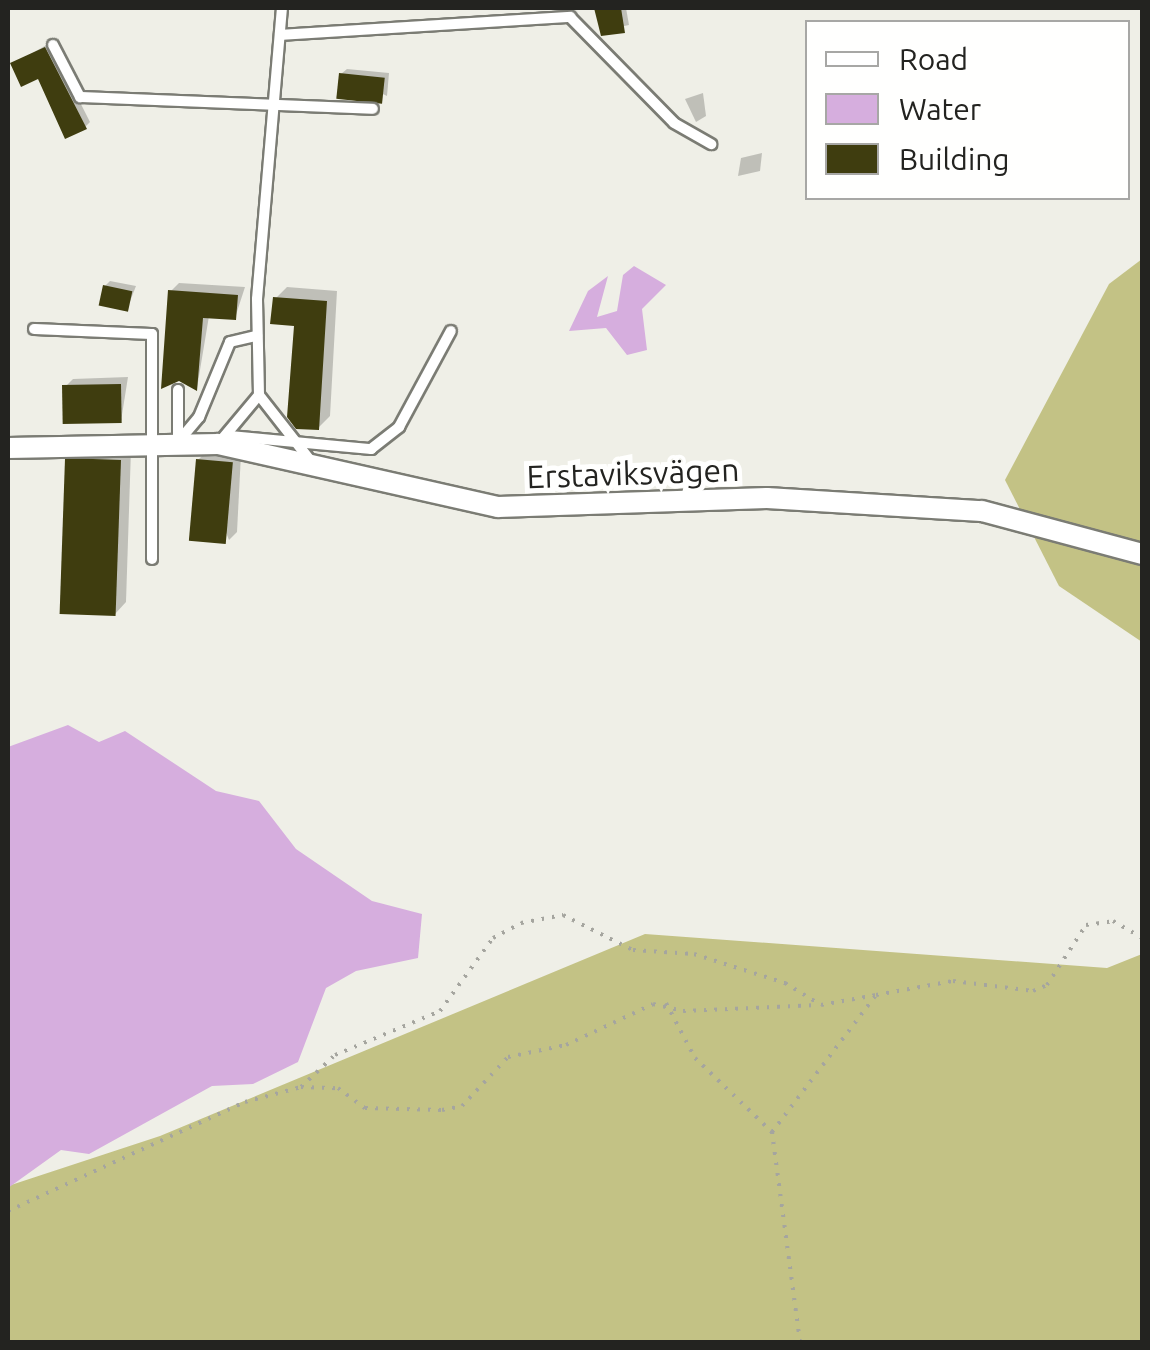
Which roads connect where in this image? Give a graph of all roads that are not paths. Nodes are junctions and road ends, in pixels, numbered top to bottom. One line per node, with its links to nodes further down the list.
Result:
1 (282, 8): 3 (lane)
2 (570, 12): 3 (lane); 7 (lane)
3 (280, 35): 5 (lane)
4 (53, 45): 5 (lane)
5 (276, 98): 6 (lane); 10 (lane)
6 (373, 109)
7 (711, 144)
8 (34, 329): 15 (lane)
9 (451, 331): 13 (lane)
10 (258, 336): 12 (lane); 16 (lane)
11 (178, 390): 16 (lane)
12 (258, 395): 13 (lane); 14 (lane)
13 (284, 438): 14 (lane); 18 (lane)
14 (223, 440): 16 (street, Erstaviksvägen); 18 (street, Erstaviksvägen)
15 (152, 441): 16 (street, Erstaviksvägen); 17 (street, Erstaviksvägen); 20 (lane)
16 (178, 442)
17 (8, 448)
18 (317, 467): 19 (street, Erstaviksvägen)
19 (1142, 554)
20 (152, 558)

